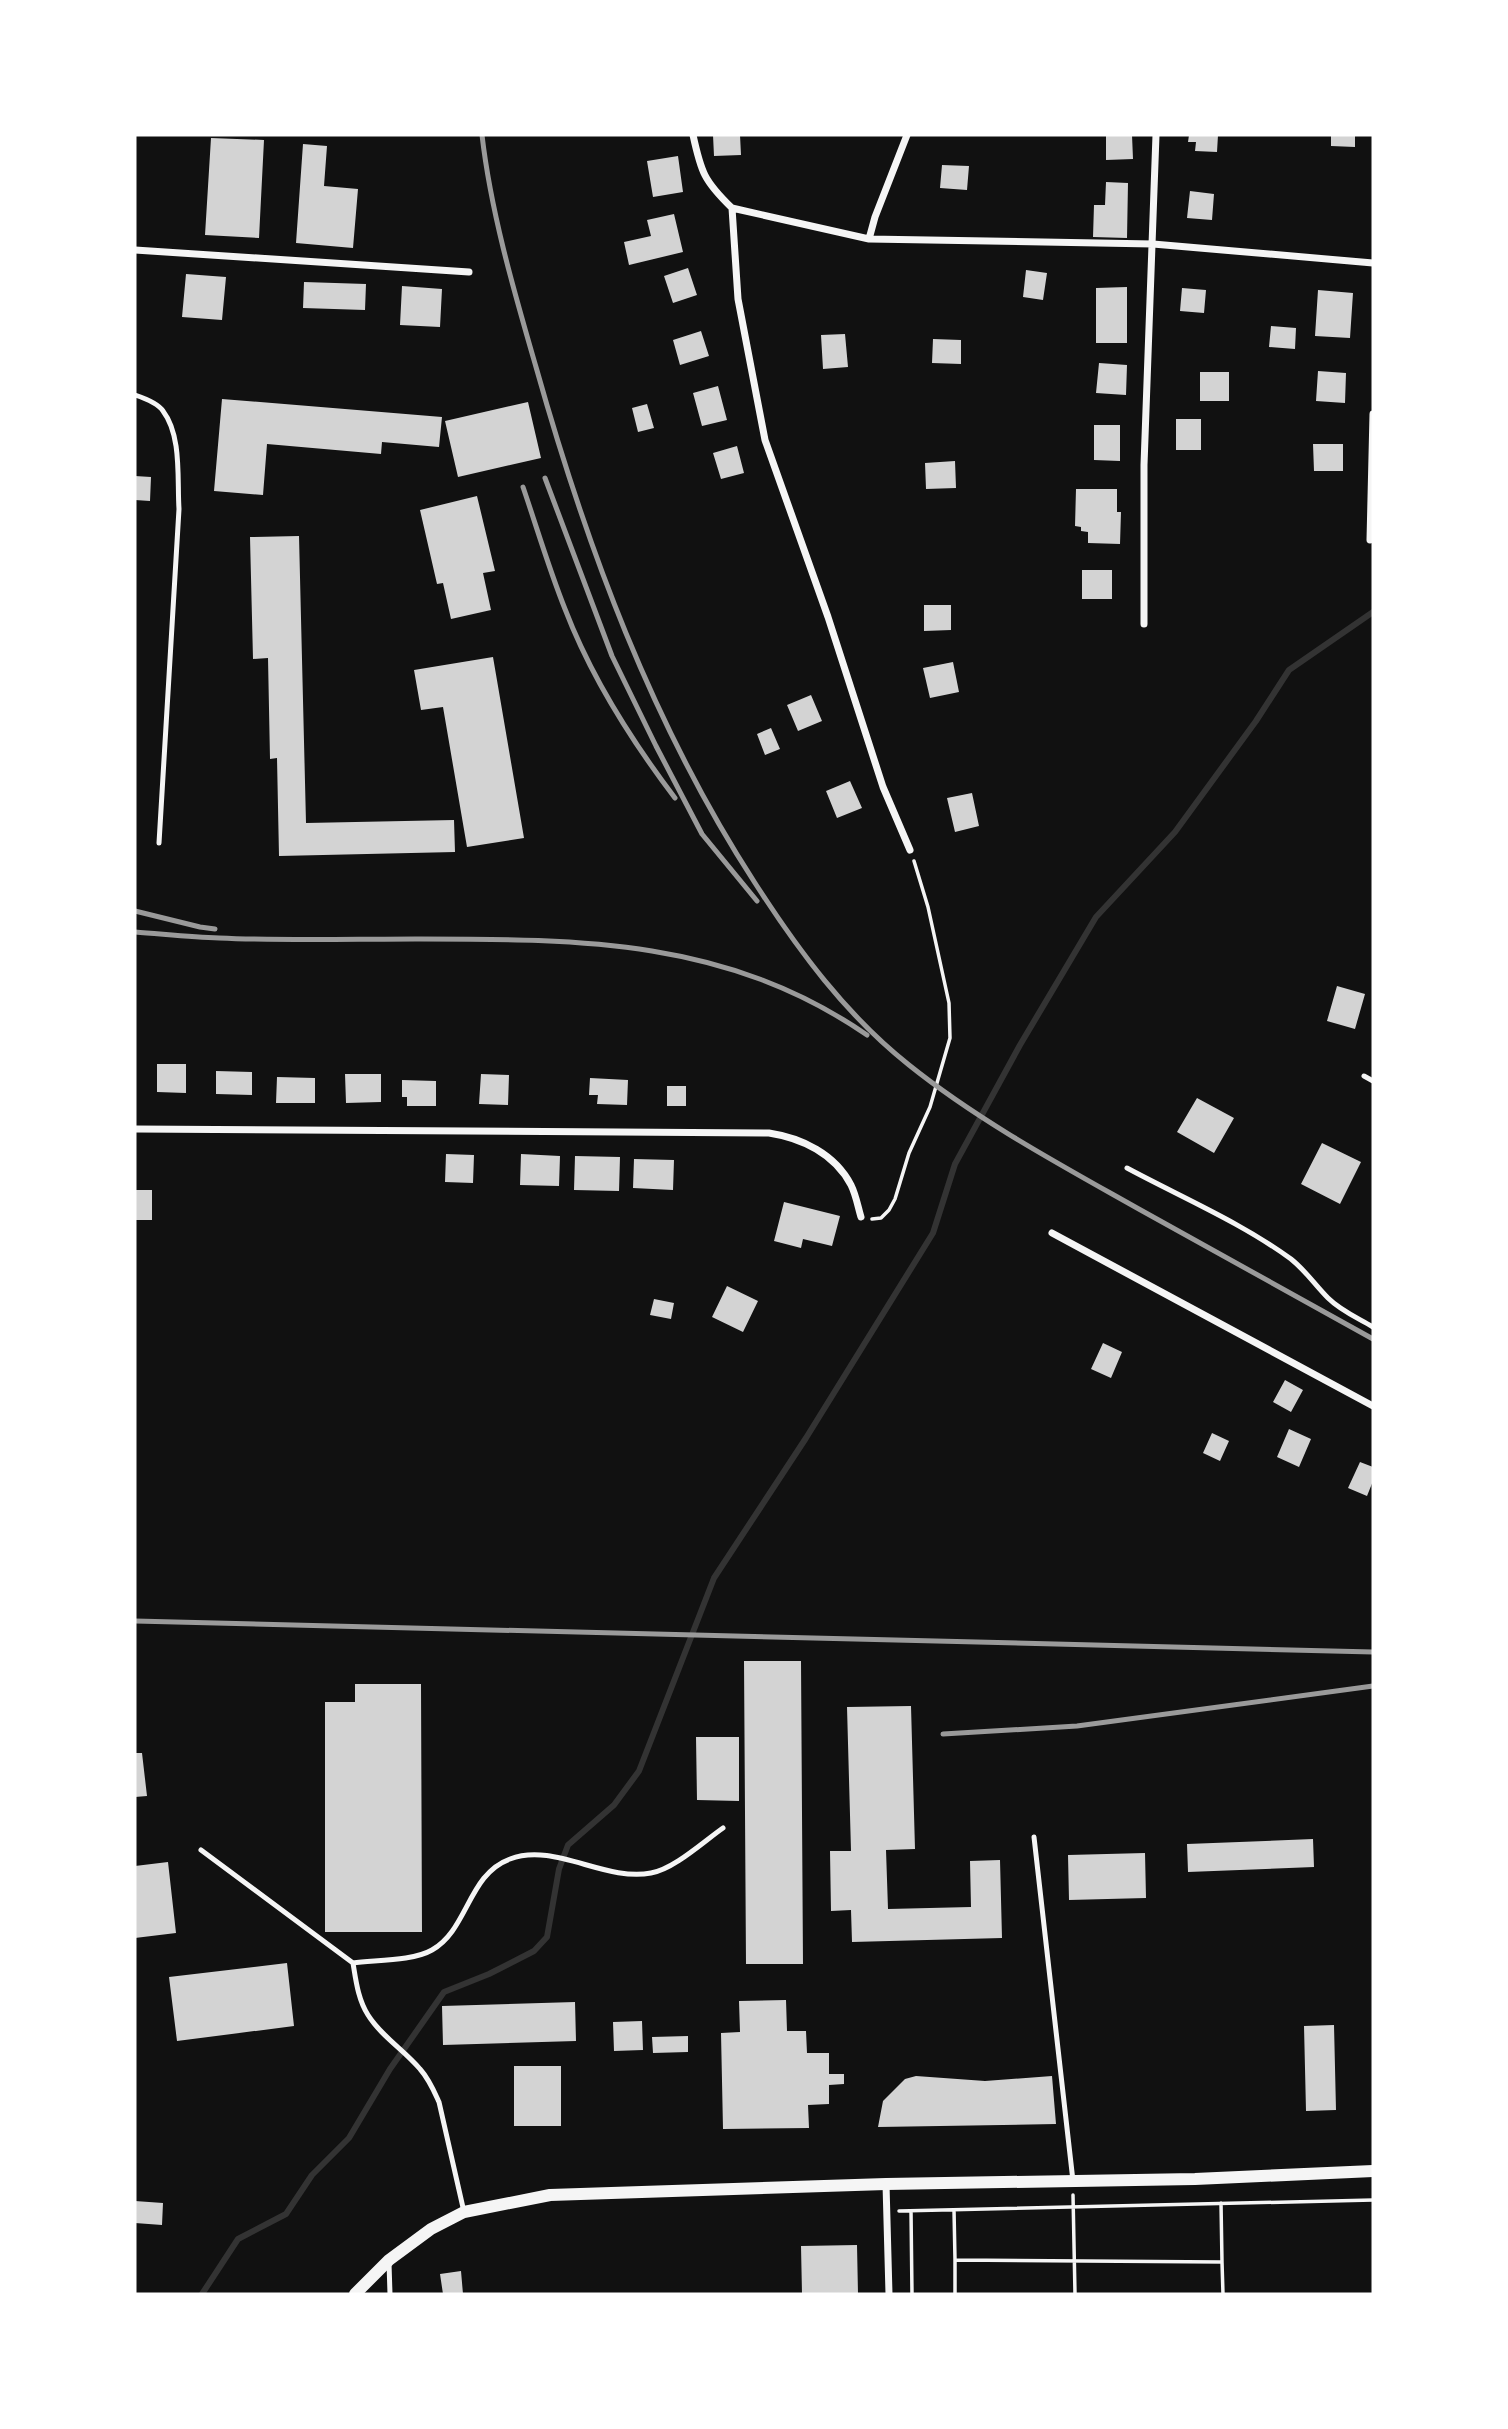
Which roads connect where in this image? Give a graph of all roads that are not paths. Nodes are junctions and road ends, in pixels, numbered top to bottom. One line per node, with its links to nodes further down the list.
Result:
1 (692, 135): 4 (street)
2 (907, 135): 5 (street)
3 (1157, 135): 6 (street)
4 (732, 208): 5 (street); 15 (street)
5 (869, 239): 6 (street)
6 (1153, 244): 8 (street); 13 (street)
7 (135, 250): 9 (street)
8 (1373, 263)
9 (469, 272)
10 (135, 396): 14 (lane)
11 (1373, 414): 12 (street)
12 (1370, 540)
13 (1144, 624)
14 (159, 843)
15 (910, 849)
16 (1364, 1076): 17 (lane)
17 (1373, 1081)
18 (135, 1129): 20 (street)
19 (1127, 1168): 22 (lane)
20 (861, 1217)
21 (1052, 1233): 23 (street)
22 (1373, 1327)
23 (1373, 1406)
24 (723, 1828): 27 (lane)
25 (1034, 1837): 29 (lane)
26 (201, 1850): 27 (lane)
27 (353, 1963): 31 (lane)
28 (1373, 2171): 29 (street)
29 (1073, 2181): 30 (street)
30 (886, 2184): 31 (street); 35 (street)
31 (464, 2212): 32 (street)
32 (389, 2260): 33 (street); 34 (lane)
33 (355, 2294)
34 (390, 2294)
35 (889, 2294)

